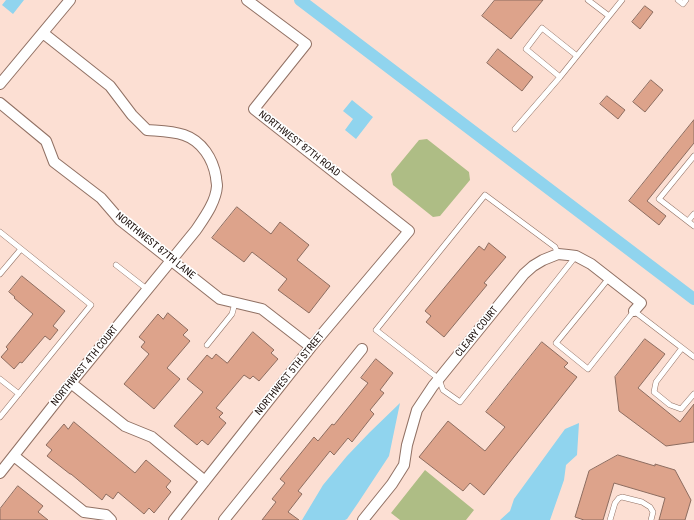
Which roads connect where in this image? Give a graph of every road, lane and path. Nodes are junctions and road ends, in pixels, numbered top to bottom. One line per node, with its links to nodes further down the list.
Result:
1 (70, 0): 8 (street)
2 (247, 0): 18 (street, NORTHWEST 87TH ROAD)
3 (588, 0): 7 (lane)
4 (622, 0): 7 (lane)
5 (678, 0): 6 (lane)
6 (686, 0)
7 (609, 16): 9 (lane)
8 (43, 33): 11 (street); 23 (street, NORTHWEST 4TH COURT)
9 (577, 56): 10 (lane); 10 (lane)
10 (560, 77): 13 (lane)
11 (0, 84)
12 (0, 103): 23 (street, NORTHWEST 87TH LANE)
13 (515, 129)
14 (694, 156): 16 (lane)
15 (694, 214): 16 (lane)
16 (688, 221): 17 (lane)
17 (694, 226)
18 (409, 231): 31 (street, NORTHWEST 5TH STREET)
19 (0, 232): 20 (lane)
20 (21, 249): 25 (lane); 38 (lane)
21 (558, 254): 22 (street, CLEARY COURT); 36 (street, CLEARY COURT); 36 (lane)
22 (576, 256): 26 (street, CLEARY COURT); 36 (lane)
23 (171, 260): 27 (street, NORTHWEST 4TH COURT); 28 (street, NORTHWEST 87TH LANE)
24 (116, 265): 27 (lane)
25 (0, 274)
26 (609, 278): 29 (street, CLEARY COURT); 29 (lane)
27 (148, 290): 37 (street, NORTHWEST 4TH COURT)
28 (235, 303): 30 (lane); 31 (street, NORTHWEST 87TH LANE)
29 (634, 311): 32 (lane)
30 (207, 345)
31 (311, 347): 43 (street, NORTHWEST 5TH STREET)
32 (682, 348): 34 (lane); 39 (lane)
33 (362, 349): 46 (street)
34 (694, 357)
35 (0, 379): 38 (lane)
36 (439, 379): 47 (street, CLEARY COURT)
37 (71, 383): 41 (street, NORTHWEST 4TH COURT); 43 (street)
38 (19, 394): 40 (lane)
39 (694, 394)
40 (0, 417)
41 (14, 456): 42 (street, NORTHWEST 4TH COURT); 44 (street)
42 (0, 473)
43 (205, 481): 45 (street, NORTHWEST 5TH STREET)
44 (112, 520)
45 (174, 520)
46 (224, 520)
47 (363, 520)
48 (610, 520): 49 (lane)
49 (651, 520)

